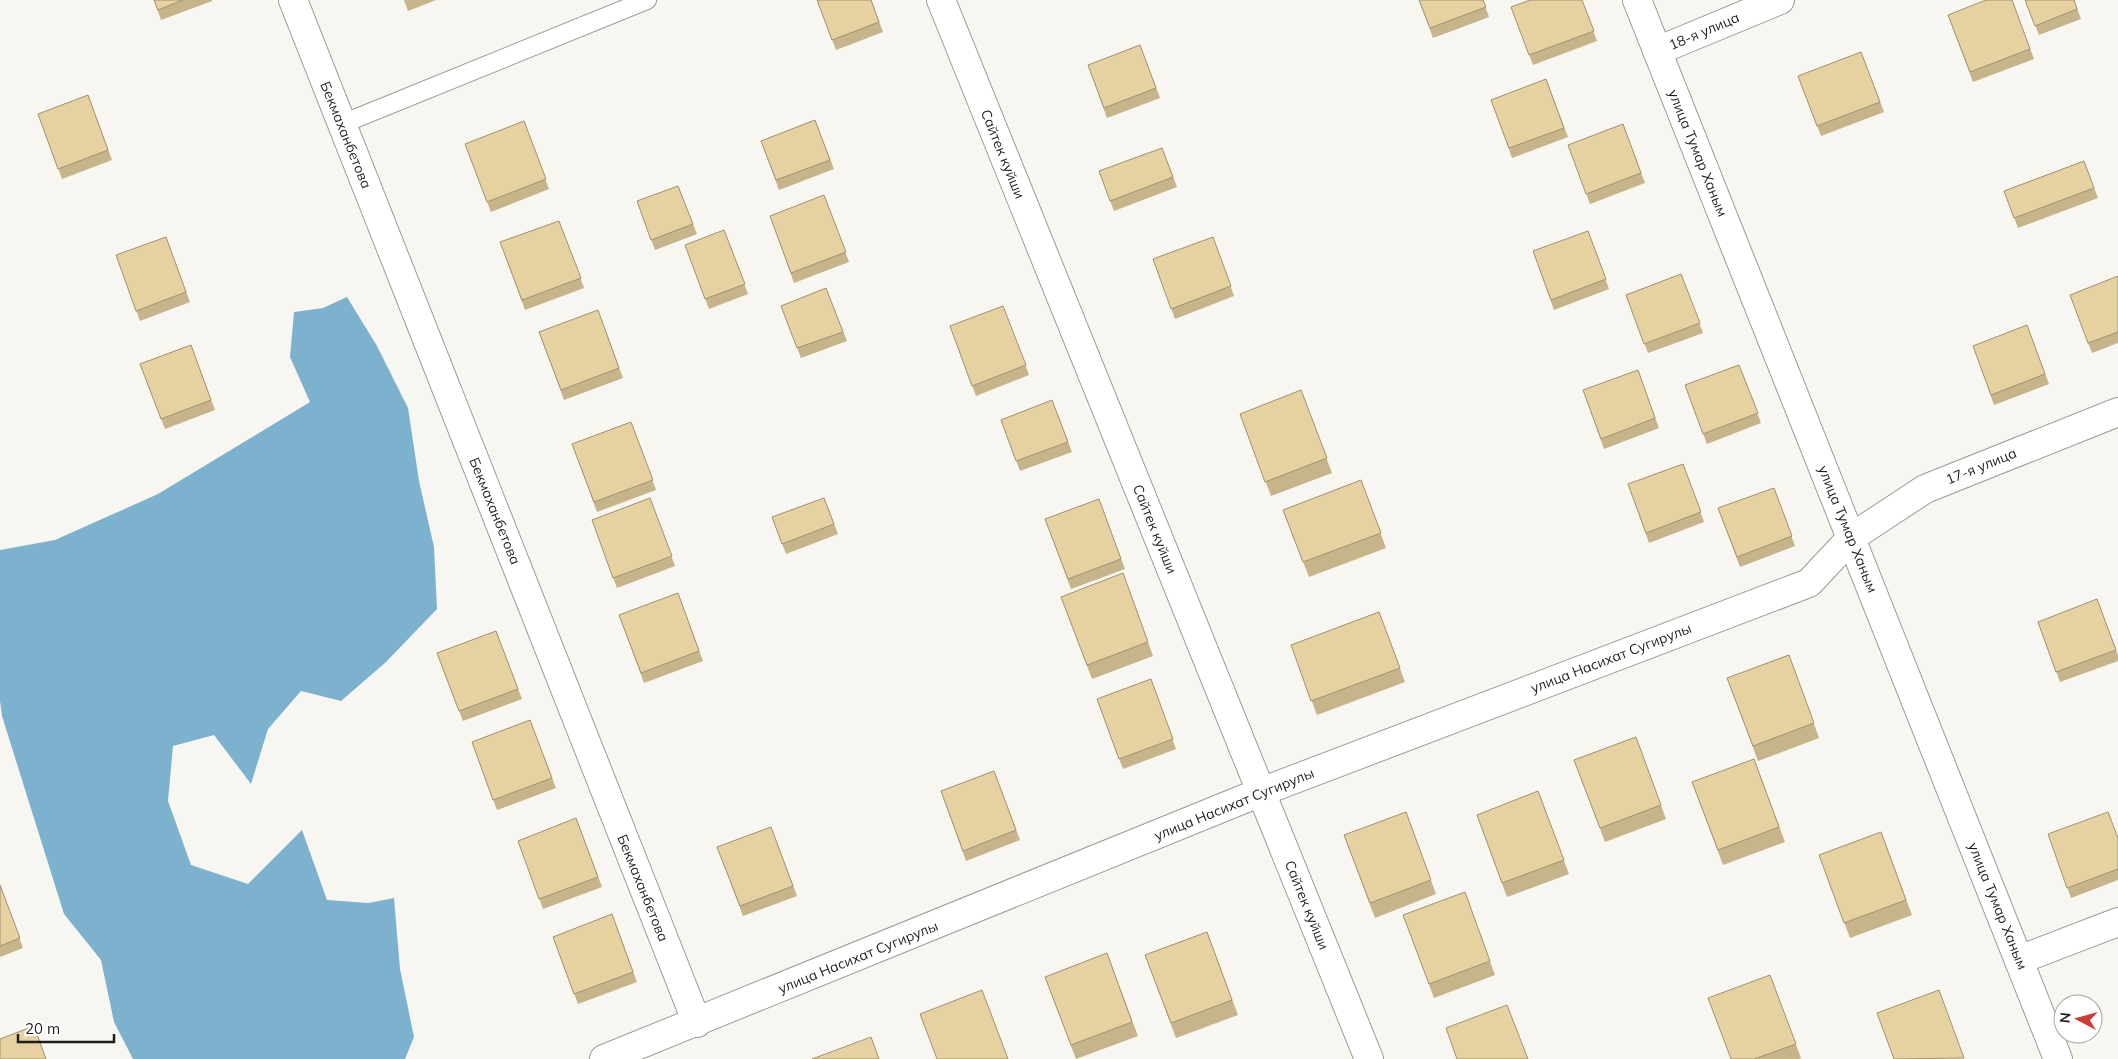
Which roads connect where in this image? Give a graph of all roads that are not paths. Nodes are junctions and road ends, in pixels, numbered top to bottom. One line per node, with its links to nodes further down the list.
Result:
1 (293, 0): 7 (street, Бекмаханбетова)
2 (647, 0): 7 (lane)
3 (941, 0): 10 (street, Сайтек куйши)
4 (1637, 0): 6 (street, улица Тумар Ханым)
5 (1780, 0): 6 (street, 18-я улица)
6 (1657, 51): 9 (street, улица Тумар Ханым)
7 (342, 124): 13 (street, Бекмаханбетова)
8 (2118, 412): 9 (street, 17-я улица)
9 (1852, 537): 10 (street, улица Насихат Сугирулы); 12 (street, улица Тумар Ханым)
10 (1261, 792): 13 (street, улица Насихат Сугирулы); 15 (street, Сайтек куйши)
11 (2118, 922): 12 (street)
12 (2019, 960): 16 (street, улица Тумар Ханым)
13 (697, 1023): 14 (street, улица Насихат Сугирулы)
14 (604, 1059)
15 (1369, 1059)
16 (2058, 1059)

